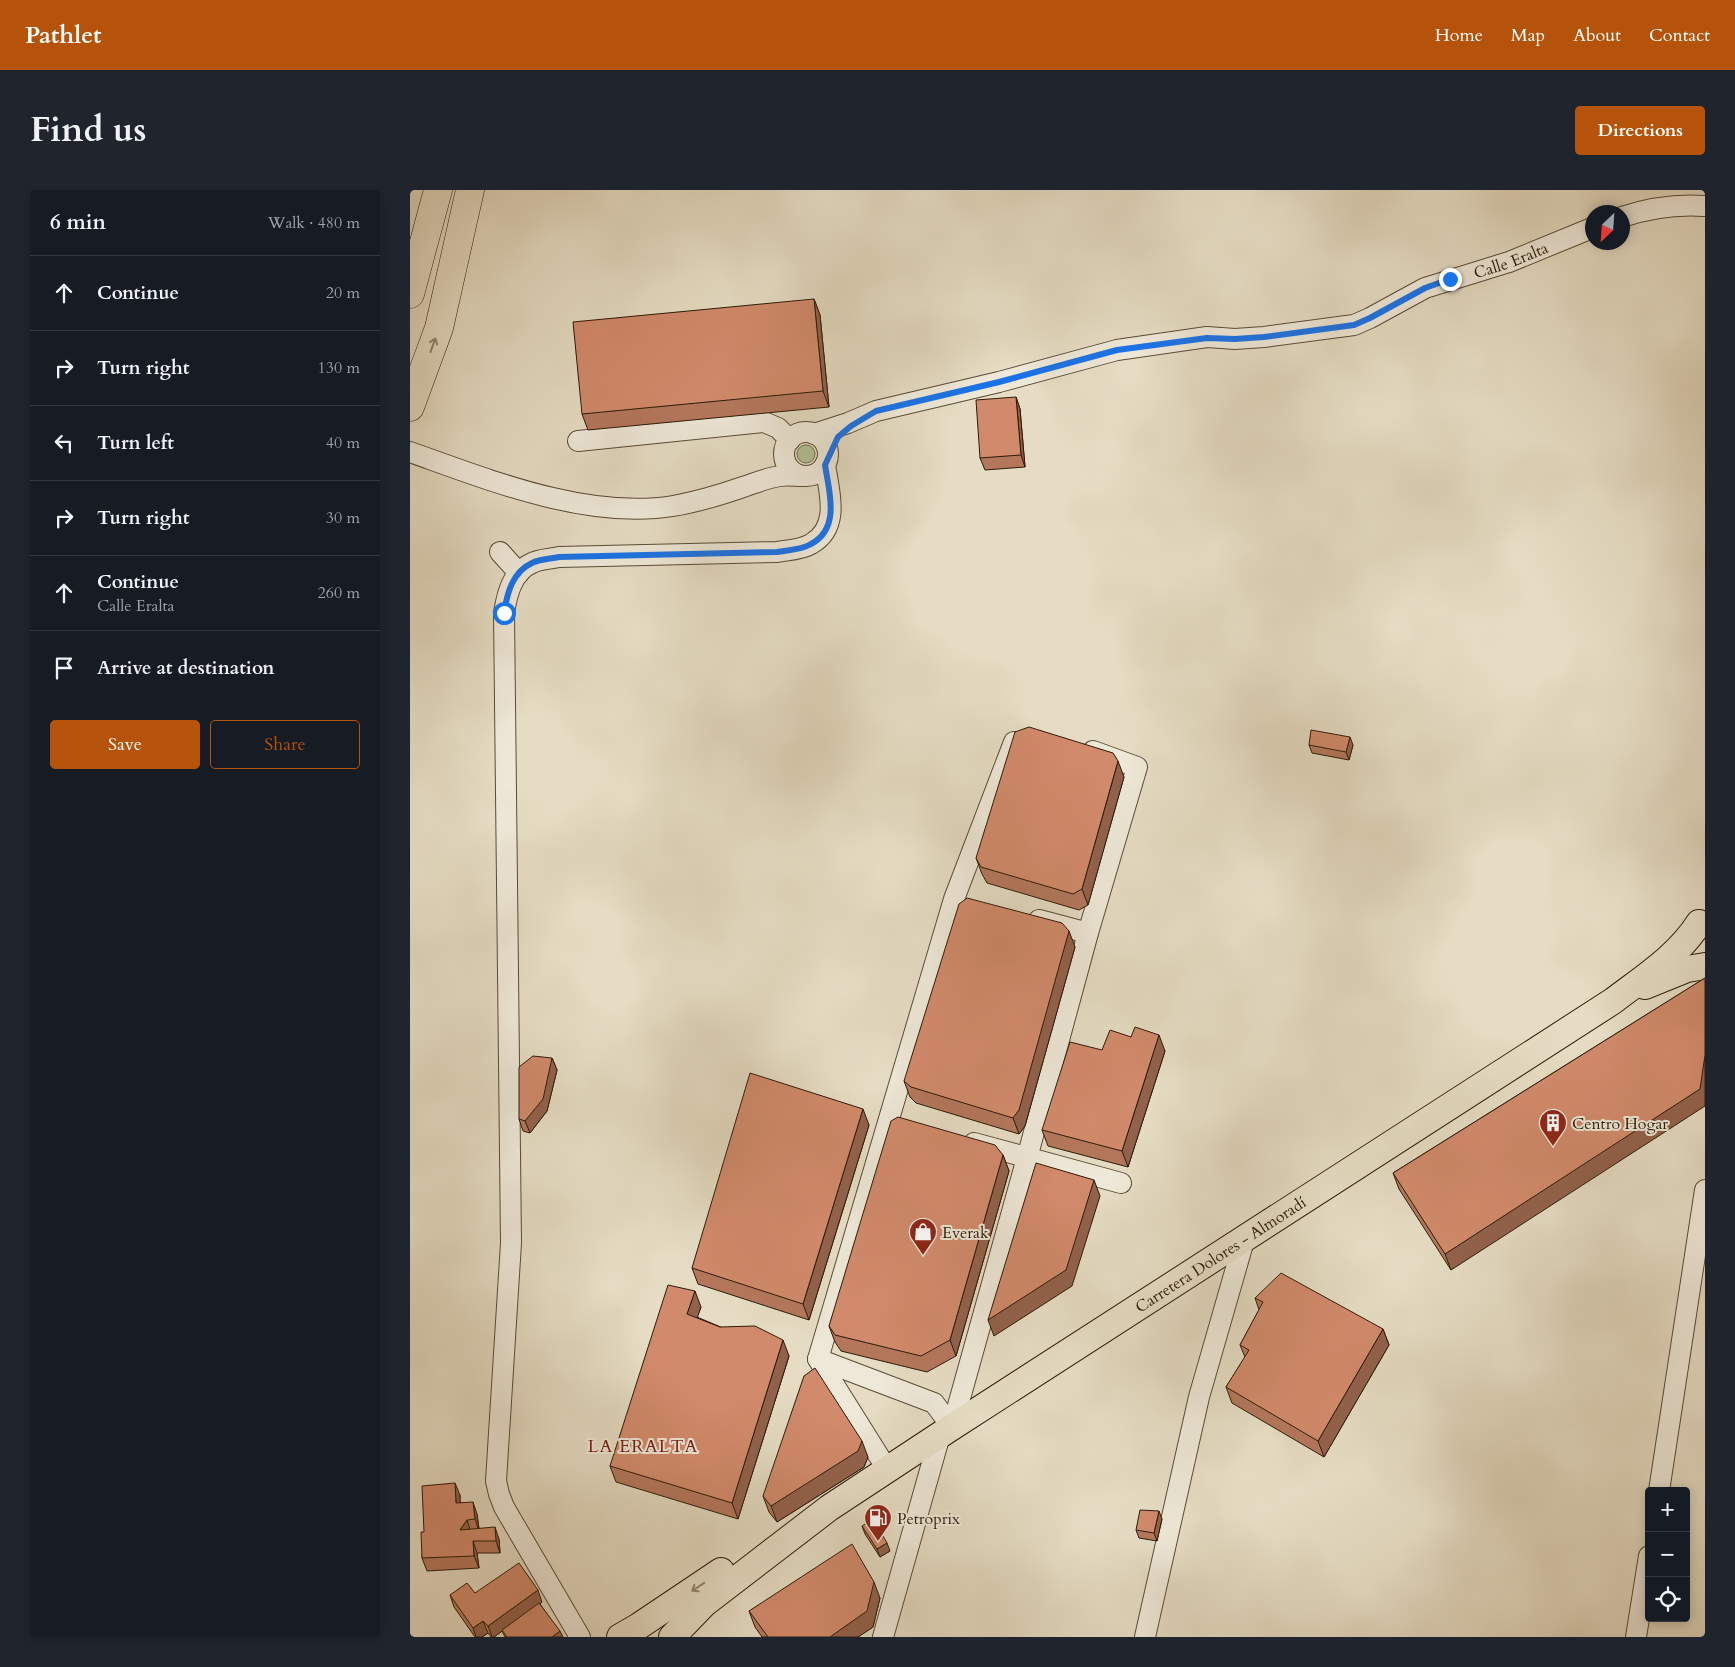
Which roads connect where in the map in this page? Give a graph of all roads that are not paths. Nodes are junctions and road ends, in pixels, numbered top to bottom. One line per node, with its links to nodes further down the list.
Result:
1 (438, 190): 6 (highway)
2 (470, 190): 7 (highway, one-way to 2)
3 (1705, 206): 4 (street)
4 (1630, 215)
5 (1585, 231): 8 (street, Calle Eralta)
6 (410, 294)
7 (410, 407)
8 (876, 411): 9 (street); 13 (street)
9 (814, 434): 11 (street); 13 (street)
10 (578, 441): 11 (street)
11 (787, 446): 14 (street); 15 (street)
12 (410, 452): 15 (street)
13 (826, 461): 14 (street); 16 (street)
14 (805, 476): 15 (street); 16 (street)
15 (742, 488)
16 (831, 505): 18 (street)
17 (500, 552): 18 (street)
18 (519, 573): 38 (street)
19 (1032, 736): 32 (street)
20 (1076, 746): 23 (street)
21 (1702, 915): 24 (main road); 26 (main road)
22 (1021, 916): 23 (street)
23 (1088, 933): 28 (street)
24 (1705, 950)
25 (1705, 966): 26 (main road)
26 (1612, 1001): 31 (main road, Carretera Dolores - Almoradí)
27 (954, 1138): 28 (street)
28 (1027, 1158): 29 (street); 33 (street)
29 (1121, 1183)
30 (1705, 1190): 35 (street)
31 (1245, 1238): 33 (main road, Carretera Dolores - Almoradí); 42 (street)
32 (818, 1359): 33 (street); 34 (street)
33 (946, 1431): 34 (main road, Carretera Dolores - Almoradí); 41 (street)
34 (887, 1470): 36 (main road, Carretera Dolores - Almoradí)
35 (1660, 1487)
36 (830, 1508): 39 (main road, Carretera Dolores - Almoradí, one-way to 39); 40 (main road, Carretera Dolores - Almoradí)
37 (1646, 1577): 43 (street)
38 (580, 1637)
39 (620, 1637)
40 (672, 1637)
41 (883, 1637)
42 (1145, 1637)
43 (1636, 1637)

